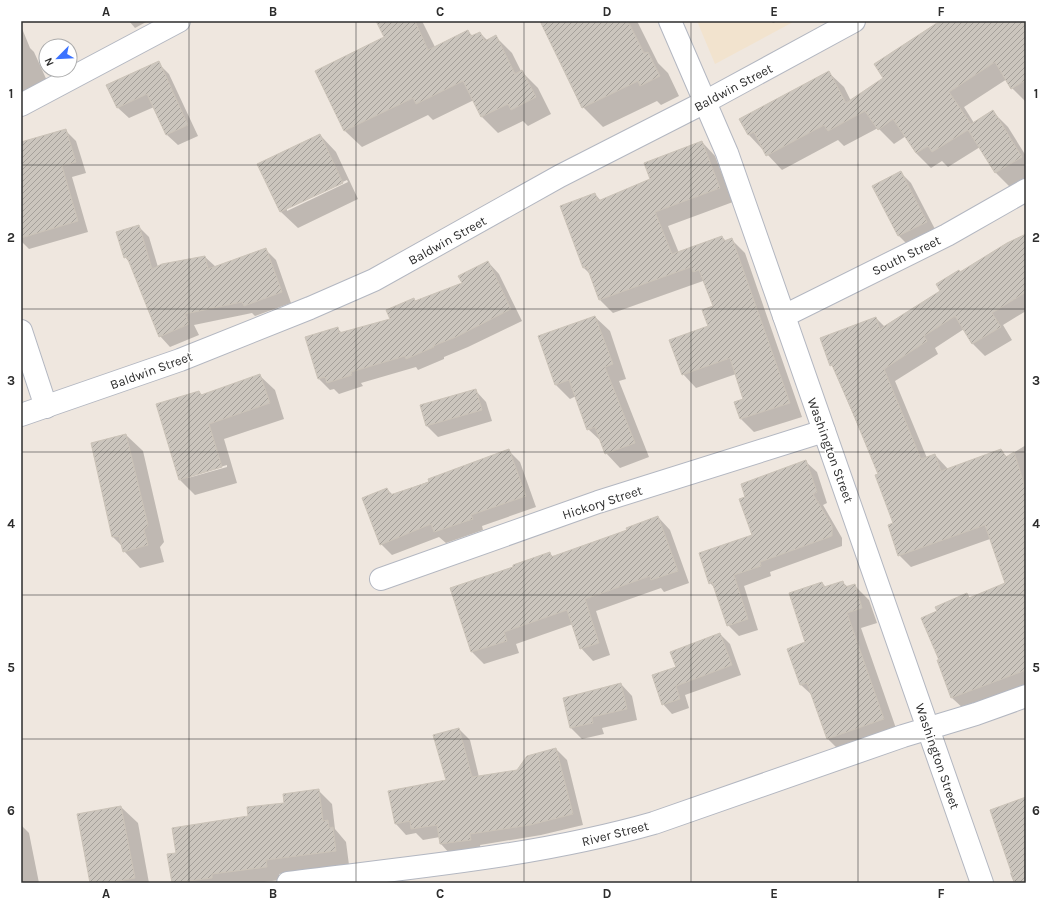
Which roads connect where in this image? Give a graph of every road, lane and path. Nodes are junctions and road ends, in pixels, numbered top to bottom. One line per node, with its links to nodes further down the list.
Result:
1 (179, 21): 5 (main road)
2 (670, 21): 4 (main road, Washington Street)
3 (854, 21): 4 (main road, Baldwin Street)
4 (705, 102): 7 (main road, Washington Street); 9 (main road, Baldwin Street)
5 (21, 105)
6 (1026, 190): 7 (main road, South Street)
7 (784, 316): 11 (main road, Washington Street)
8 (21, 331): 9 (main road)
9 (46, 407): 10 (main road, Baldwin Street)
10 (21, 415)
11 (824, 431): 12 (main road, Hickory Street); 14 (main road, Washington Street)
12 (381, 579)
13 (1026, 696): 14 (main road, River Street)
14 (928, 728): 15 (main road, River Street); 16 (main road, Washington Street)
15 (288, 883)
16 (982, 883)

